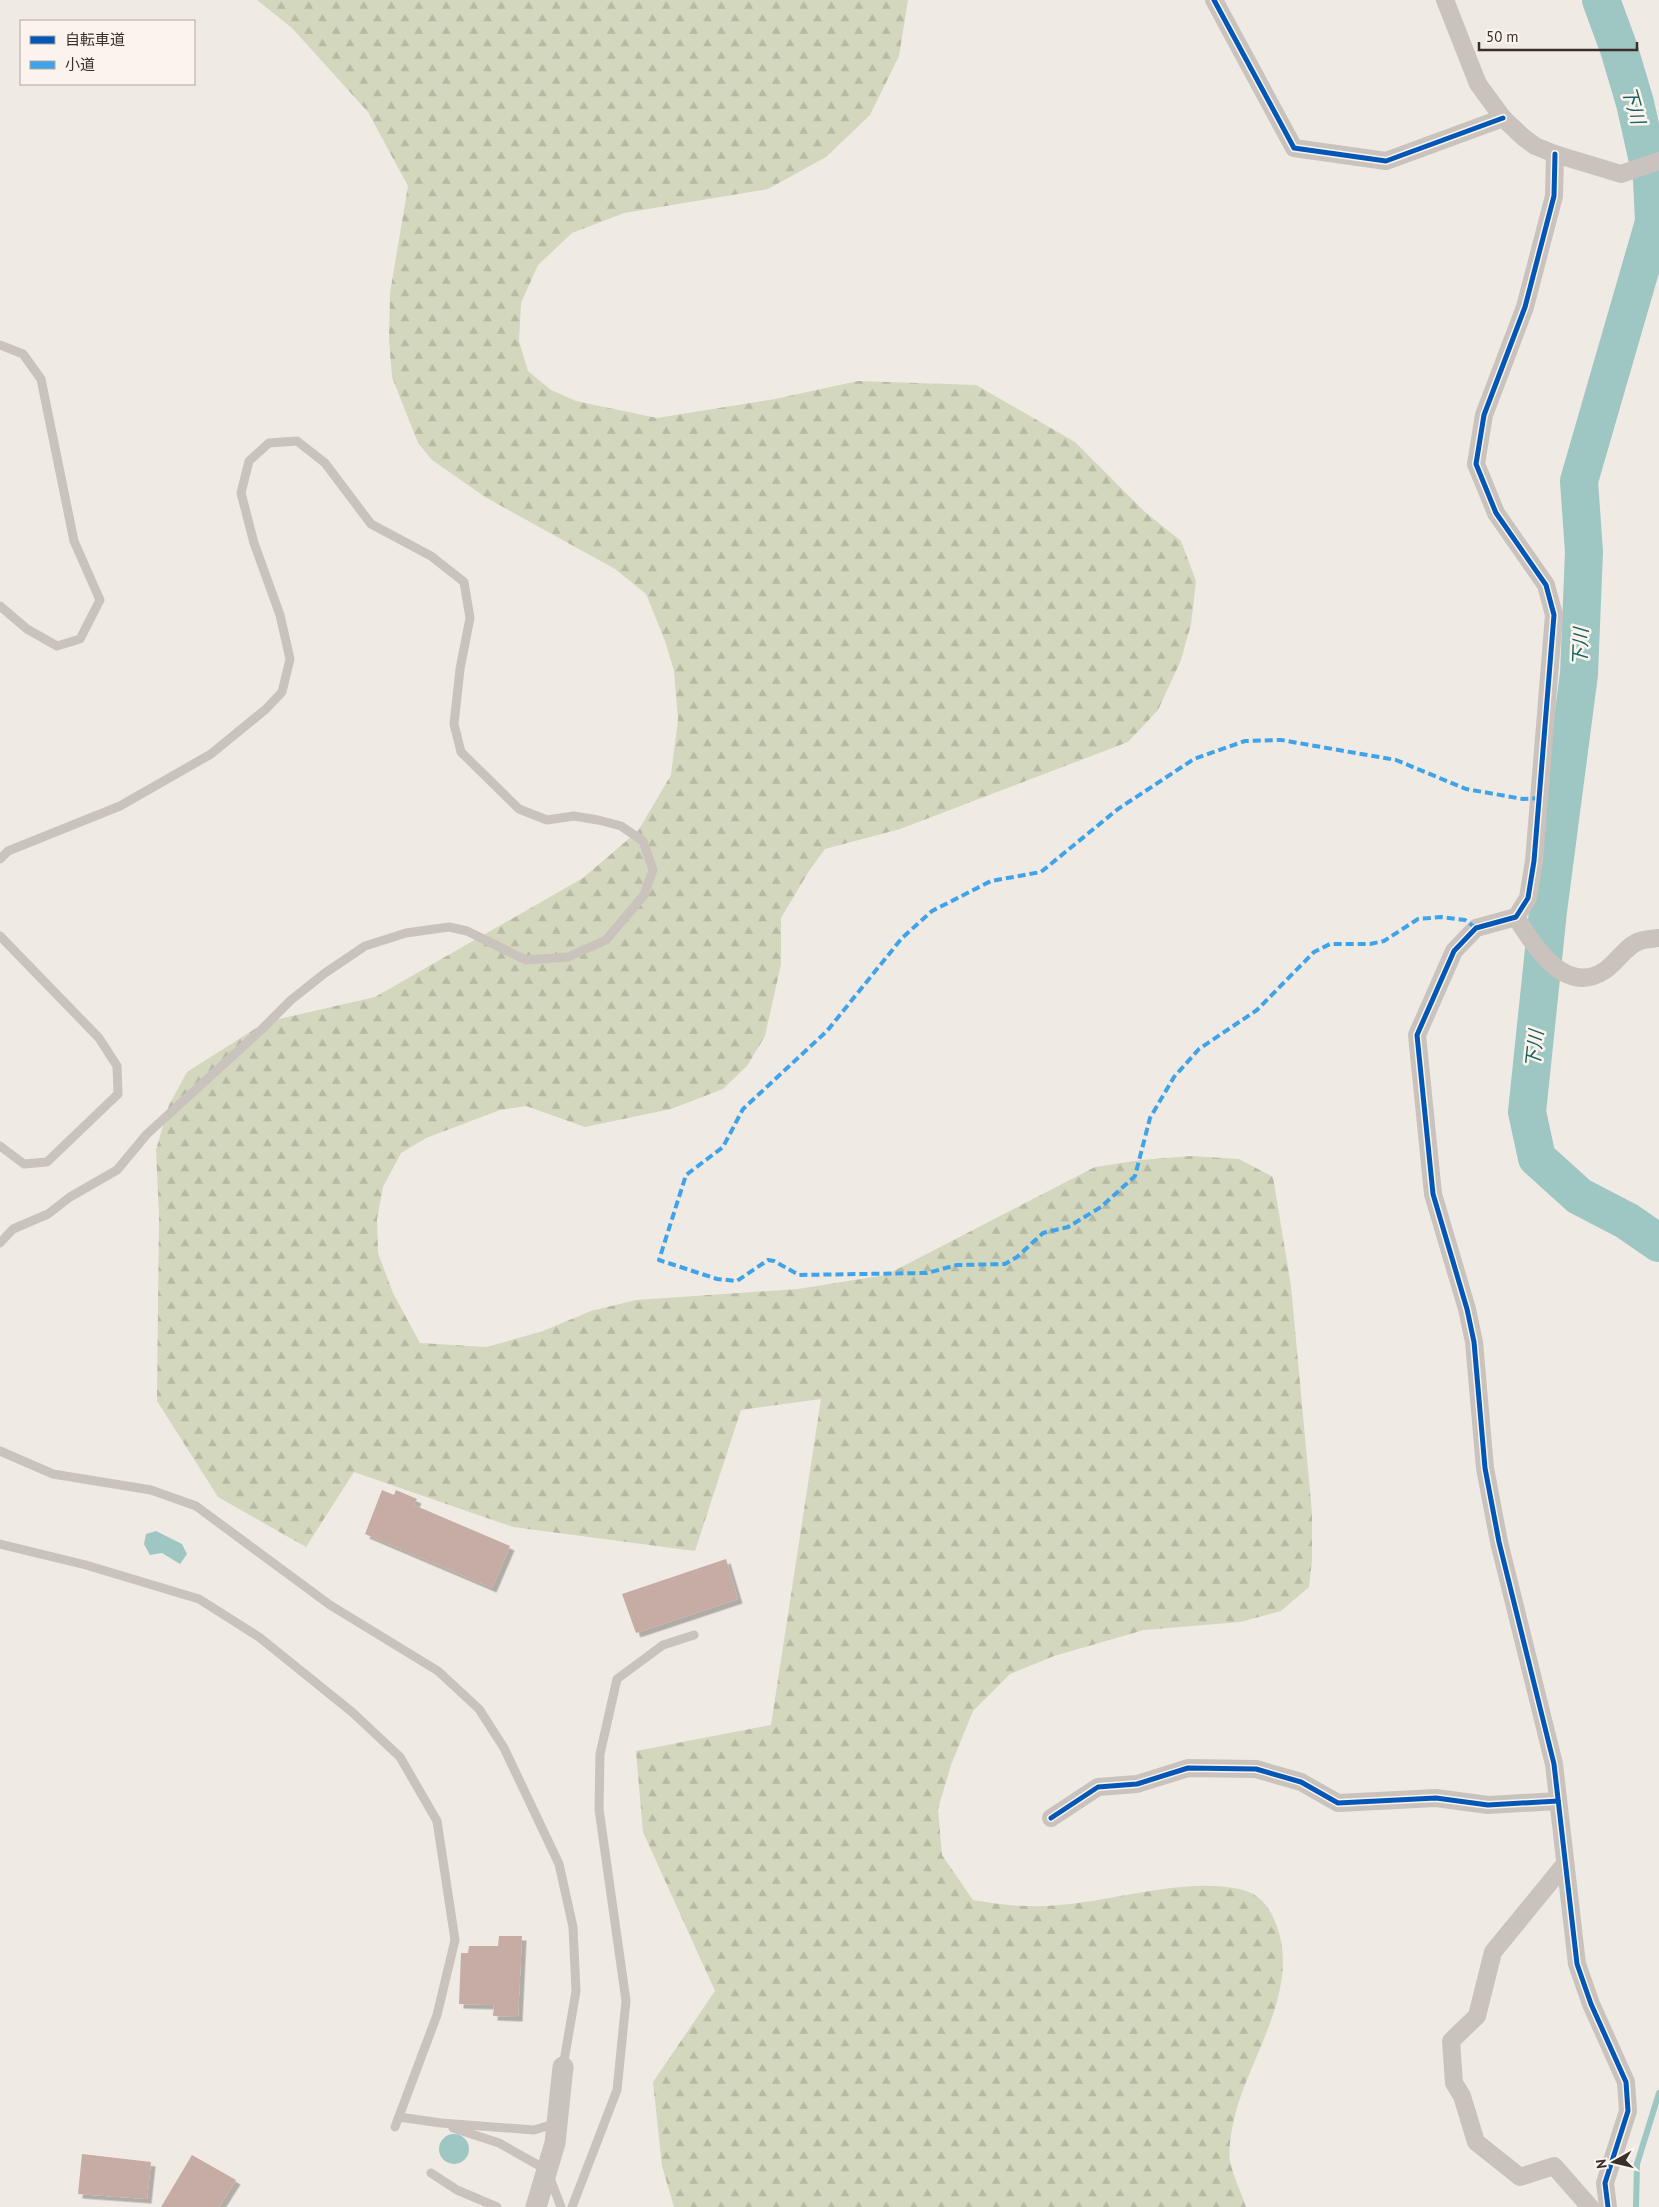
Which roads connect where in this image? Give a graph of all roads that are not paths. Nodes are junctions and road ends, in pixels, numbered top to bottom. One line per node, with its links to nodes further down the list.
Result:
1 (1214, 0): 3 (street)
2 (1444, 0): 3 (street)
3 (1502, 118): 4 (street)
4 (1555, 154): 5 (street); 9 (street)
5 (1659, 161)
6 (0, 345): 7 (lane)
7 (0, 606)
8 (0, 859): 13 (lane)
9 (1516, 917): 11 (street); 17 (street)
10 (0, 936): 12 (lane)
11 (1659, 938)
12 (0, 1146)
13 (0, 1243)
14 (0, 1451): 20 (lane)
15 (0, 1544): 21 (lane)
16 (694, 1635): 30 (lane)
17 (1558, 1801): 18 (street); 19 (street)
18 (1051, 1818)
19 (1565, 1864): 31 (street); 32 (street)
20 (564, 2067): 22 (street)
21 (399, 2117): 23 (lane); 24 (lane)
22 (557, 2123): 23 (lane); 25 (street)
23 (441, 2124): 25 (lane)
24 (395, 2127)
25 (547, 2170): 28 (street); 29 (lane)
26 (431, 2173): 27 (lane)
27 (497, 2207)
28 (536, 2207)
29 (562, 2207)
30 (572, 2207)
31 (1590, 2207)
32 (1608, 2207)

